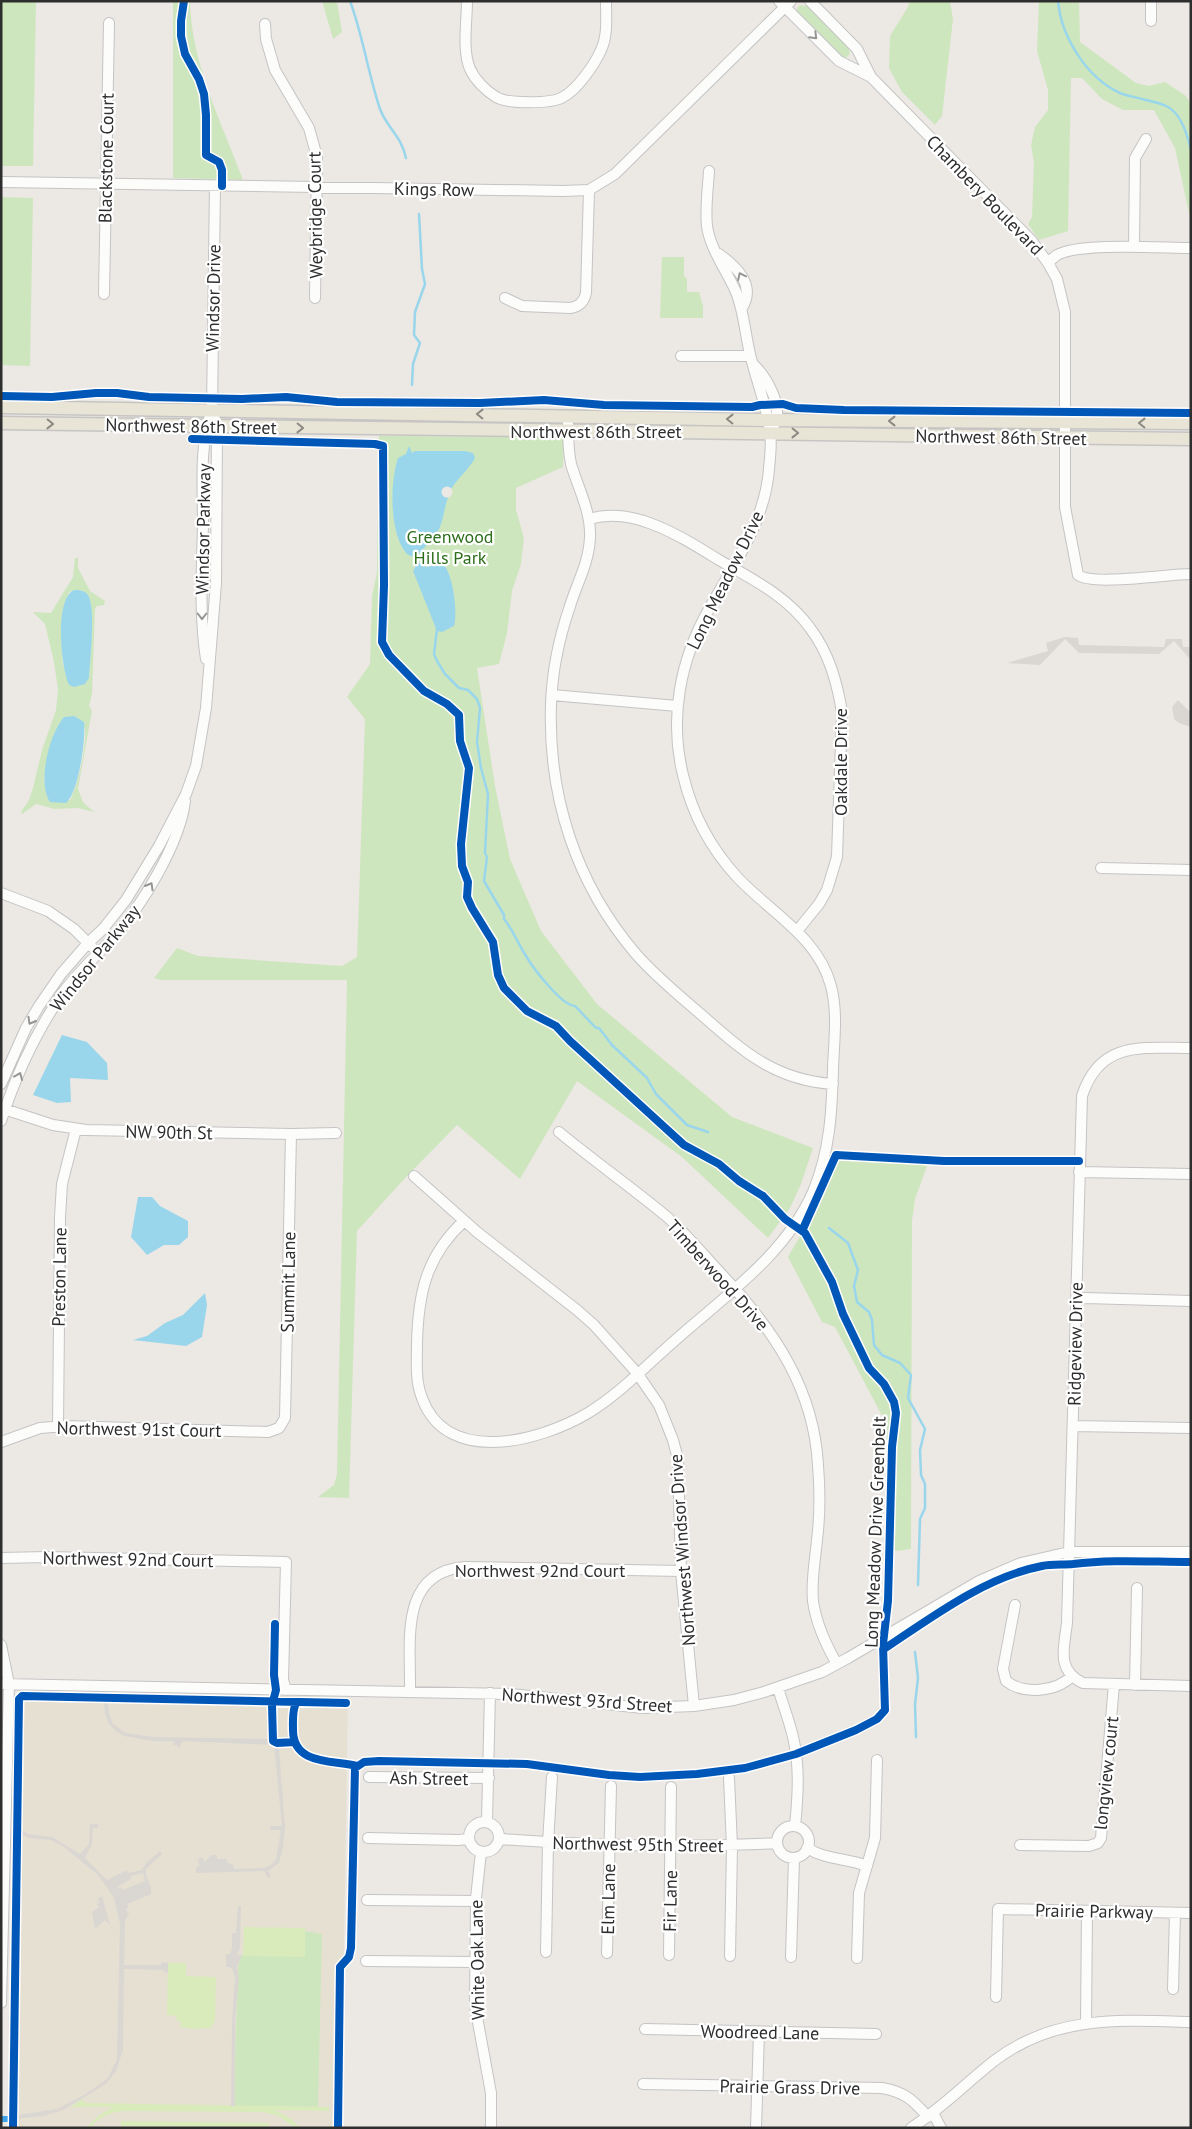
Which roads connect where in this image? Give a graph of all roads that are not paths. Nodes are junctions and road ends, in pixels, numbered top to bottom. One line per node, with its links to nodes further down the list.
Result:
1 (467, 1): 2 (street)
2 (606, 1)
3 (810, 1): 9 (street, Chambery Boulevard)
4 (1151, 1): 6 (street)
5 (785, 3): 9 (street, Chambery Boulevard, one-way to 9); 16 (street, Kings Row)
6 (1151, 21)
7 (109, 23): 13 (street, Blackstone Court)
8 (265, 24): 15 (street, Weybridge Court)
9 (871, 77): 19 (street, Chambery Boulevard)
10 (1146, 139): 17 (street)
11 (709, 171): 24 (street)
12 (1, 182): 13 (street, Kings Row)
13 (106, 184): 14 (street, Kings Row); 20 (street, Blackstone Court)
14 (215, 186): 15 (street, Kings Row); 26 (street, Windsor Drive)
15 (318, 188): 16 (street, Kings Row); 21 (street, Weybridge Court)
16 (589, 190): 22 (street)
17 (1134, 247): 18 (street); 19 (street)
18 (1191, 248)
19 (1048, 263): 29 (street, Chambery Boulevard)
20 (104, 294)
21 (315, 298)
22 (506, 298)
23 (682, 356): 24 (street)
24 (752, 361): 28 (street, Long Meadow Drive)
25 (1, 406): 26 (main road, Northwest 86th Street)
26 (212, 410): 27 (main road, Northwest 86th Street, one-way to 26); 32 (street, Windsor Parkway)
27 (568, 416): 28 (main road, Northwest 86th Street, one-way to 27); 33 (street)
28 (772, 420): 29 (main road, Northwest 86th Street, one-way to 28); 34 (street, Long Meadow Drive)
29 (1064, 422): 31 (main road, Northwest 86th Street, one-way to 29); 35 (street, Chambery Boulevard)
30 (1, 423): 32 (main road, Northwest 86th Street, one-way to 32)
31 (1191, 423)
32 (211, 426): 33 (main road, Northwest 86th Street, one-way to 33); 42 (street, Windsor Parkway)
33 (568, 432): 34 (main road, Northwest 86th Street); 37 (street)
34 (770, 432): 35 (main road, Northwest 86th Street, one-way to 35); 38 (street, Long Meadow Drive)
35 (1064, 438): 36 (main road, Northwest 86th Street); 39 (street, Chambery Boulevard)
36 (1191, 440)
37 (589, 519): 38 (street, Oakdale Drive); 40 (street)
38 (733, 567): 41 (street, Long Meadow Drive); 46 (street, Oakdale Drive)
39 (1191, 574)
40 (552, 696): 41 (street); 51 (street)
41 (677, 706): 46 (street, Long Meadow Drive)
42 (186, 794): 47 (street, Windsor Parkway); 48 (street, Windsor Parkway, one-way to 42)
43 (1101, 868): 44 (street)
44 (1191, 870)
45 (1, 893): 47 (street)
46 (796, 931): 51 (street, Long Meadow Drive)
47 (88, 943): 48 (street); 50 (street, Windsor Parkway, one-way to 50)
48 (97, 952): 52 (street, Windsor Parkway, one-way to 48)
49 (1191, 1048): 58 (street, Ridgeview Drive)
50 (1, 1084)
51 (833, 1084): 62 (street, Long Meadow Drive)
52 (3, 1108): 53 (street, Windsor Parkway); 54 (street, NW 90th St)
53 (1, 1121)
54 (76, 1128): 57 (street, NW 90th St); 67 (street, Preston Lane)
55 (559, 1132): 62 (street, Timberwood Drive)
56 (336, 1133): 57 (street, NW 90th St)
57 (291, 1134): 68 (street, Summit Lane)
58 (1079, 1172): 59 (street); 63 (street, Ridgeview Drive)
59 (1191, 1174)
60 (414, 1176): 61 (street, Northwest Windsor Drive)
61 (464, 1221): 65 (street, Northwest Windsor Drive); 65 (street, Long Meadow Drive)
62 (735, 1288): 65 (street, Long Meadow Drive); 78 (street, Timberwood Drive)
63 (1076, 1300): 64 (street); 66 (street, Ridgeview Drive)
64 (1191, 1301)
65 (637, 1373): 74 (street, Northwest Windsor Drive)
66 (1073, 1426): 69 (street); 71 (street, Ridgeview Drive)
67 (58, 1427): 68 (street, Northwest 91st Court); 70 (street, Northwest 91st Court)
68 (279, 1428)
69 (1191, 1428)
70 (1, 1442)
71 (1069, 1552): 72 (street, Northwest 93rd Street); 78 (street, Northwest 93rd Street); 79 (street, Ridgeview Drive)
72 (1191, 1552)
73 (1, 1558): 85 (street, Northwest 92nd Court)
74 (681, 1571): 86 (street, Northwest 92nd Court); 88 (street, Northwest Windsor Drive)
75 (1137, 1588): 82 (street)
76 (1016, 1605): 79 (street)
77 (1, 1645): 80 (street)
78 (837, 1664): 84 (street, Northwest 93rd Street)
79 (1072, 1676): 81 (street)
80 (5, 1684): 85 (street, Northwest 93rd Street); 102 (street)
81 (1114, 1684): 82 (street); 106 (street, longview court)
82 (1135, 1685): 83 (street)
83 (1191, 1686)
84 (778, 1688): 88 (street, Northwest 93rd Street); 97 (street)
85 (286, 1690): 86 (street, Northwest 93rd Street)
86 (410, 1692): 87 (street, Northwest 93rd Street)
87 (490, 1694): 88 (street, Northwest 93rd Street); 91 (street)
88 (694, 1706)
89 (877, 1760): 111 (street)
90 (369, 1777): 91 (street, Ash Street)
91 (489, 1778): 96 (street)
92 (552, 1778): 101 (street)
93 (729, 1778): 105 (street)
94 (611, 1786): 104 (street, Elm Lane)
95 (670, 1788): 107 (street, Fir Lane)
96 (487, 1822): 99 (street); 100 (street)
97 (795, 1826): 103 (street); 108 (street)
98 (368, 1838): 99 (street)
99 (469, 1839): 109 (street)
100 (500, 1839): 101 (street, Northwest 95th Street); 109 (street)
101 (548, 1842): 104 (street, Northwest 95th Street); 117 (street)
102 (3, 1843): 125 (street)
103 (777, 1843): 105 (street, Northwest 95th Street); 110 (street)
104 (610, 1846): 107 (street, Northwest 95th Street); 118 (street, Elm Lane)
105 (732, 1846): 107 (street, Northwest 95th Street); 120 (street)
106 (1020, 1846)
107 (671, 1847): 119 (street, Fir Lane)
108 (807, 1848): 110 (street); 111 (street)
109 (481, 1852): 113 (street, White Oak Lane)
110 (794, 1858): 121 (street)
111 (867, 1866): 122 (street)
112 (367, 1900): 113 (street)
113 (476, 1901): 124 (street, White Oak Lane)
114 (1087, 1911): 115 (street, Prairie Parkway); 127 (street, Prairie Parkway); 130 (street)
115 (1175, 1913): 116 (street, Prairie Parkway); 126 (street)
116 (1191, 1913)
117 (546, 1952)
118 (607, 1953)
119 (668, 1955)
120 (730, 1956)
121 (791, 1957)
122 (857, 1958)
123 (366, 1962): 124 (street)
124 (475, 1962): 137 (street, White Oak Lane)
125 (2, 1978): 128 (street)
126 (1173, 1990)
127 (996, 1997)
128 (1, 2003)
129 (1191, 2022): 130 (street)
130 (1086, 2023): 136 (street)
131 (645, 2029): 132 (street, Woodreed Lane)
132 (759, 2032): 133 (street, Woodreed Lane); 135 (street)
133 (876, 2034)
134 (643, 2084): 135 (street, Prairie Grass Drive)
135 (757, 2087): 136 (street, Prairie Grass Drive); 138 (street)
136 (928, 2119): 139 (street); 140 (street, Prairie Grass Drive)
137 (491, 2128)
138 (756, 2128)
139 (911, 2128)
140 (941, 2128)

